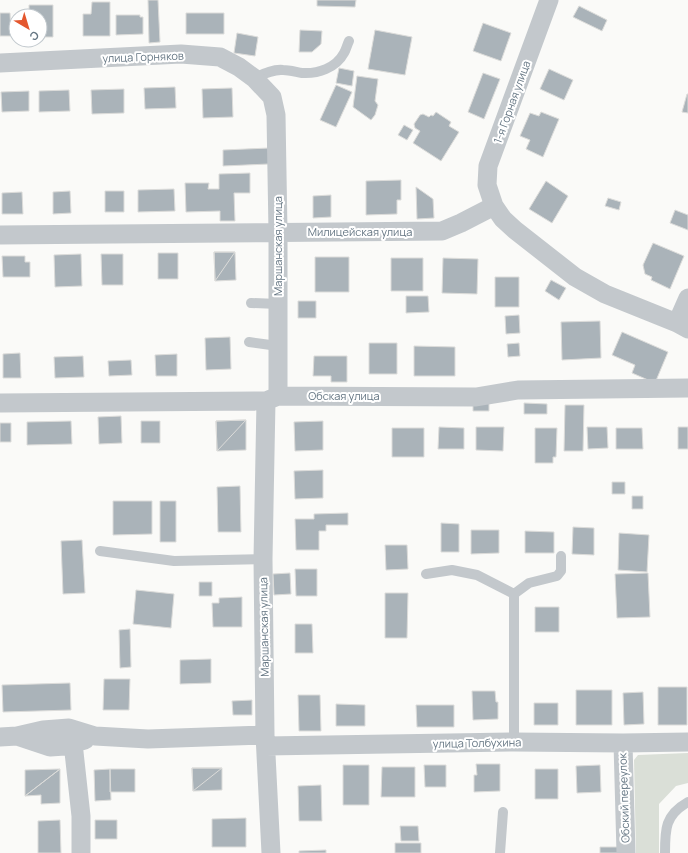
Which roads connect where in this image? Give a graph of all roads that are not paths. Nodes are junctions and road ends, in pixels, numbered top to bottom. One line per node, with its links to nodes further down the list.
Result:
1 (550, 0): 6 (street, 1-я Горная улица)
2 (349, 41): 4 (lane)
3 (0, 63): 4 (street, улица Горняков)
4 (254, 78): 5 (street, улица Горняков)
5 (272, 97): 7 (street, Маршанская улица)
6 (494, 206): 7 (street, Милицейская улица); 12 (street)
7 (278, 232): 8 (street, Милицейская улица); 11 (street, Маршанская улица)
8 (0, 235)
9 (688, 298): 12 (street)
10 (251, 303): 11 (lane)
11 (278, 304): 14 (street, Маршанская улица)
12 (682, 326)
13 (248, 342): 14 (lane)
14 (278, 346): 16 (street, Маршанская улица)
15 (688, 388): 16 (street, Обская улица)
16 (272, 399): 17 (street, Обская улица); 20 (street, Маршанская улица)
17 (0, 403)
18 (100, 551): 20 (lane)
19 (561, 556): 22 (lane)
20 (263, 559): 25 (street, Маршанская улица)
21 (426, 574): 22 (lane)
22 (514, 594): 26 (lane)
23 (95, 736): 24 (street, улица Толбухина); 25 (street, улица Толбухина); 28 (street)
24 (9, 737): 28 (street)
25 (266, 740): 26 (street, улица Толбухина); 33 (street, Маршанская улица)
26 (514, 742): 29 (street, улица Толбухина)
27 (688, 742): 29 (street, улица Толбухина)
28 (73, 743): 32 (street)
29 (623, 743): 35 (street, Обский переулок)
30 (688, 802): 36 (lane)
31 (503, 812): 34 (lane)
32 (81, 853)
33 (271, 853)
34 (500, 853)
35 (626, 853)
36 (665, 853)

